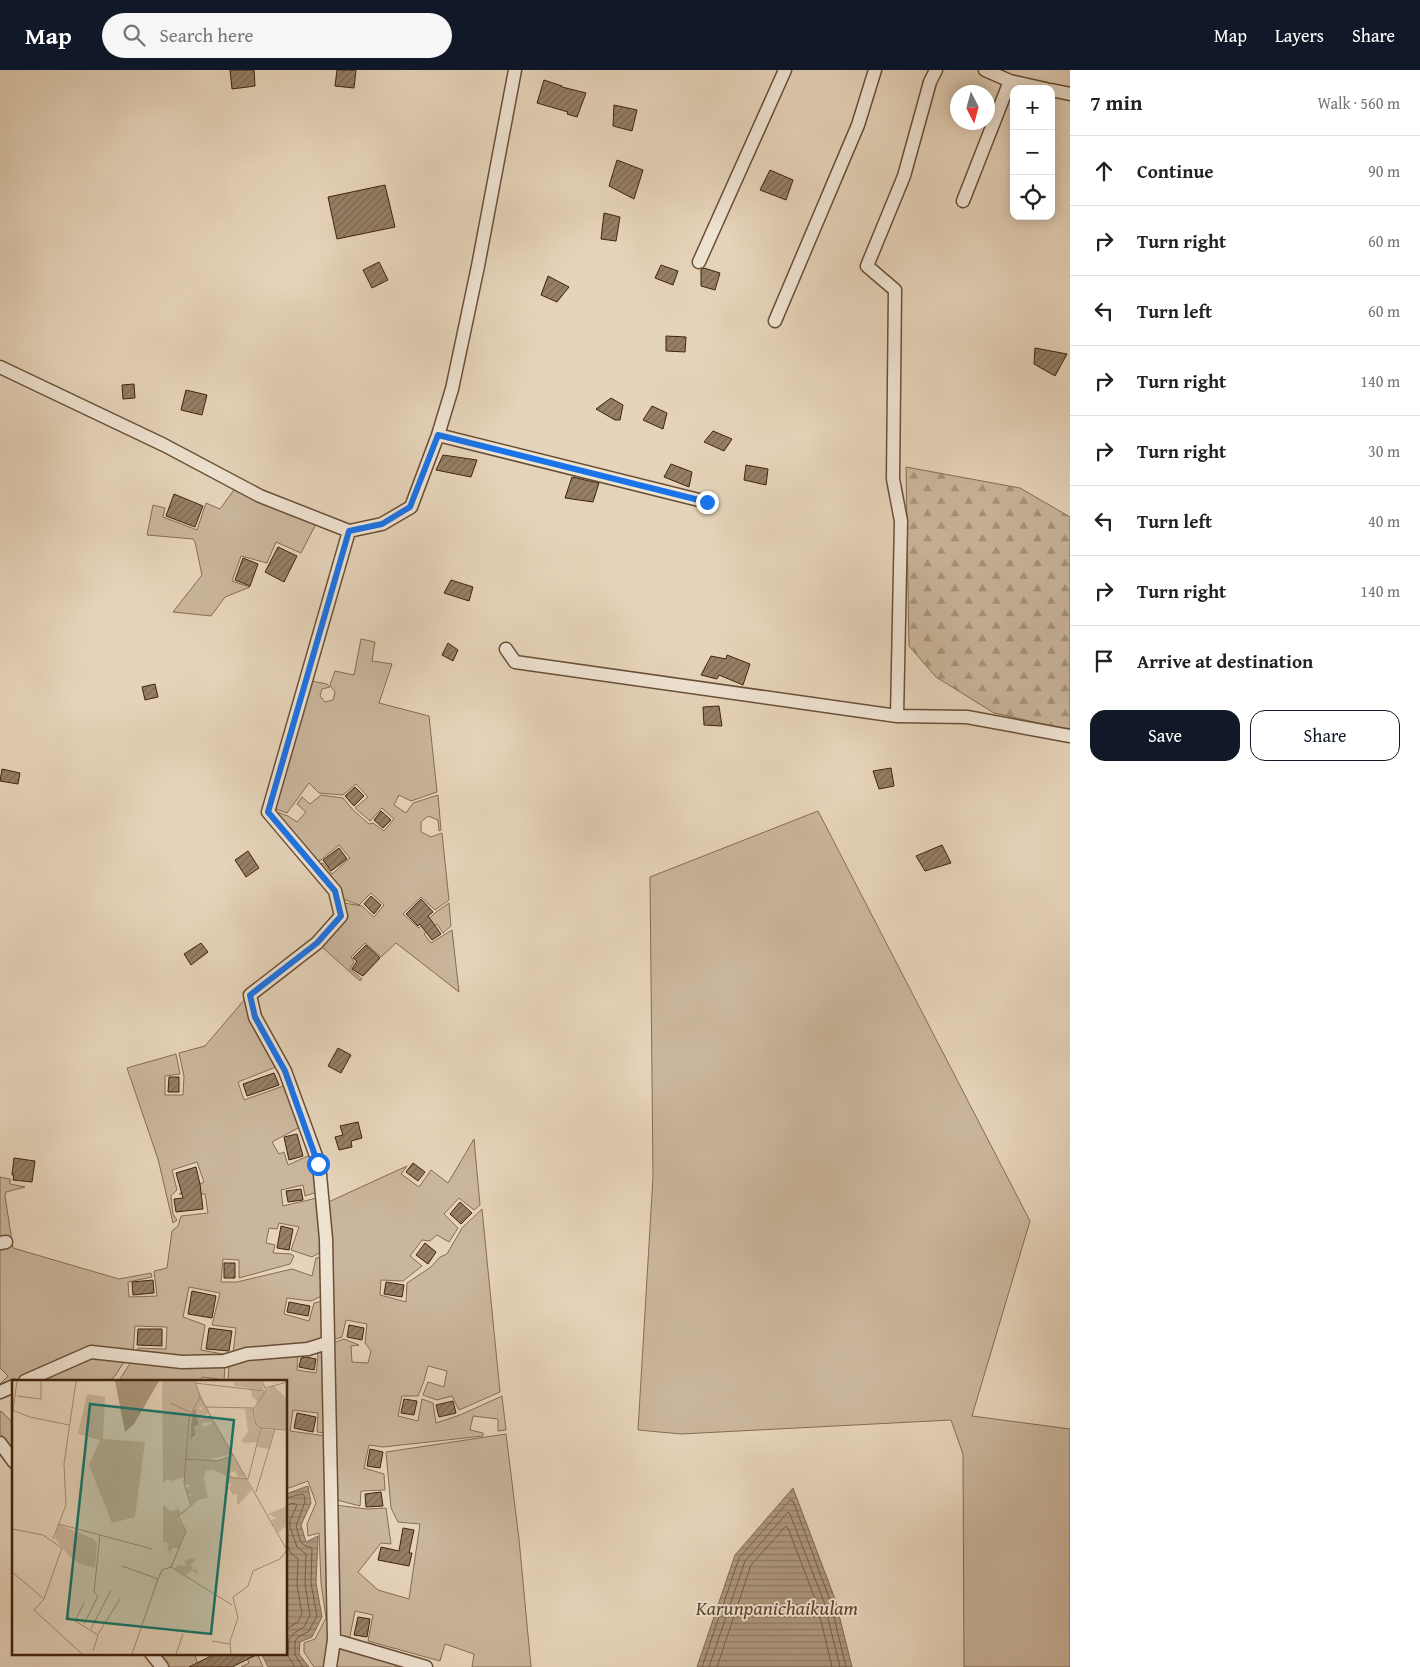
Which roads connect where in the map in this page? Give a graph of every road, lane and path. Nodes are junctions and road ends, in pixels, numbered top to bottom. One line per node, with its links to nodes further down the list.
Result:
1 (516, 70): 14 (street)
2 (785, 70): 11 (street)
3 (875, 70): 12 (street)
4 (936, 70): 18 (street)
5 (985, 70): 6 (street)
6 (1010, 81): 7 (street); 10 (street)
7 (1028, 85)
8 (1055, 91): 9 (street)
9 (1070, 94)
10 (963, 201)
11 (699, 262)
12 (775, 321)
13 (0, 367): 16 (street)
14 (438, 435): 15 (street); 16 (street)
15 (707, 502)
16 (349, 531): 20 (street)
17 (506, 649): 18 (street)
18 (897, 716): 19 (street)
19 (1070, 736)
20 (327, 1343): 21 (street); 26 (street)
21 (27, 1380)
22 (12, 1387): 23 (street)
23 (0, 1392)
24 (0, 1443): 25 (street)
25 (12, 1459)
26 (334, 1640): 29 (street); 30 (street)
27 (153, 1654): 28 (street)
28 (162, 1667)
29 (330, 1667)
30 (426, 1667)

